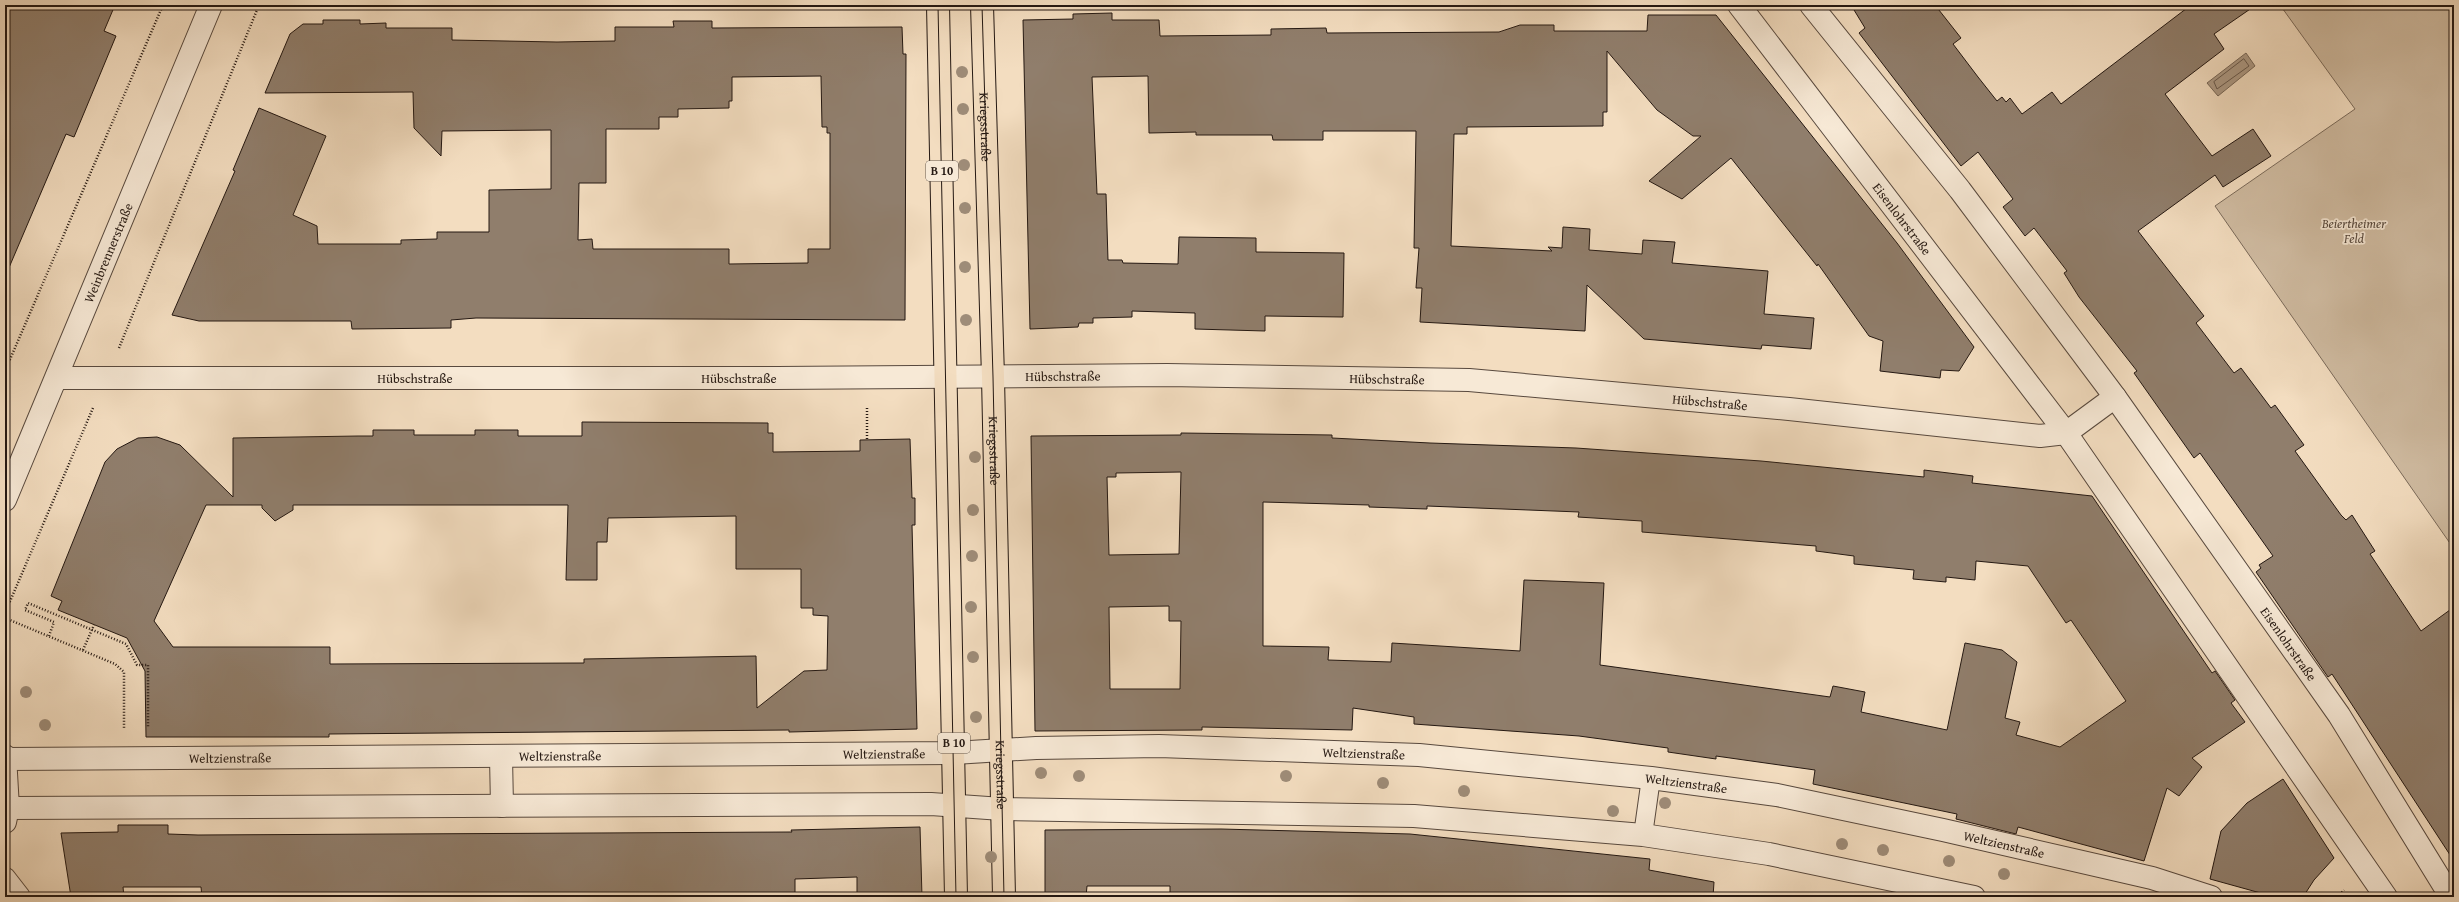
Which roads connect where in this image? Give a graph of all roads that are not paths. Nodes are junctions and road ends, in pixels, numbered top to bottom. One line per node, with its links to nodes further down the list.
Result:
1 (211, 5): 8 (street, Weinbrennerstraße)
2 (938, 5): 6 (main road, B 10)
3 (982, 5): 7 (main road, Kriegsstraße)
4 (1739, 5): 10 (street, Eisenlohrstraße)
5 (1811, 5): 9 (street, Eisenlohrstraße)
6 (946, 377): 7 (street, Hübschstraße); 8 (street, Hübschstraße); 13 (main road, B 10)
7 (993, 377): 10 (street, Hübschstraße); 12 (main road, Kriegsstraße)
8 (57, 378): 11 (street, Weinbrennerstraße)
9 (2115, 398): 10 (street); 29 (street, Eisenlohrstraße)
10 (2066, 433): 28 (street, Eisenlohrstraße)
11 (5, 500)
12 (1000, 752): 13 (street, Weltzienstraße); 16 (street, Weltzienstraße); 19 (main road, Kriegsstraße)
13 (954, 753): 14 (street, Weltzienstraße); 17 (main road, B 10)
14 (501, 757): 15 (street, Weltzienstraße); 18 (street, Weltzienstraße)
15 (6, 758): 20 (street)
16 (1651, 778): 21 (lane); 27 (street, Weltzienstraße)
17 (955, 804): 18 (street); 19 (street); 24 (main road, B 10)
18 (502, 806): 20 (street)
19 (1002, 810): 21 (street); 25 (main road, Kriegsstraße)
20 (7, 815)
21 (1643, 835): 26 (street)
22 (5, 879): 23 (street)
23 (19, 897)
24 (956, 897)
25 (1004, 897)
26 (1974, 897)
27 (2211, 897)
28 (2386, 897)
29 (2451, 897)

